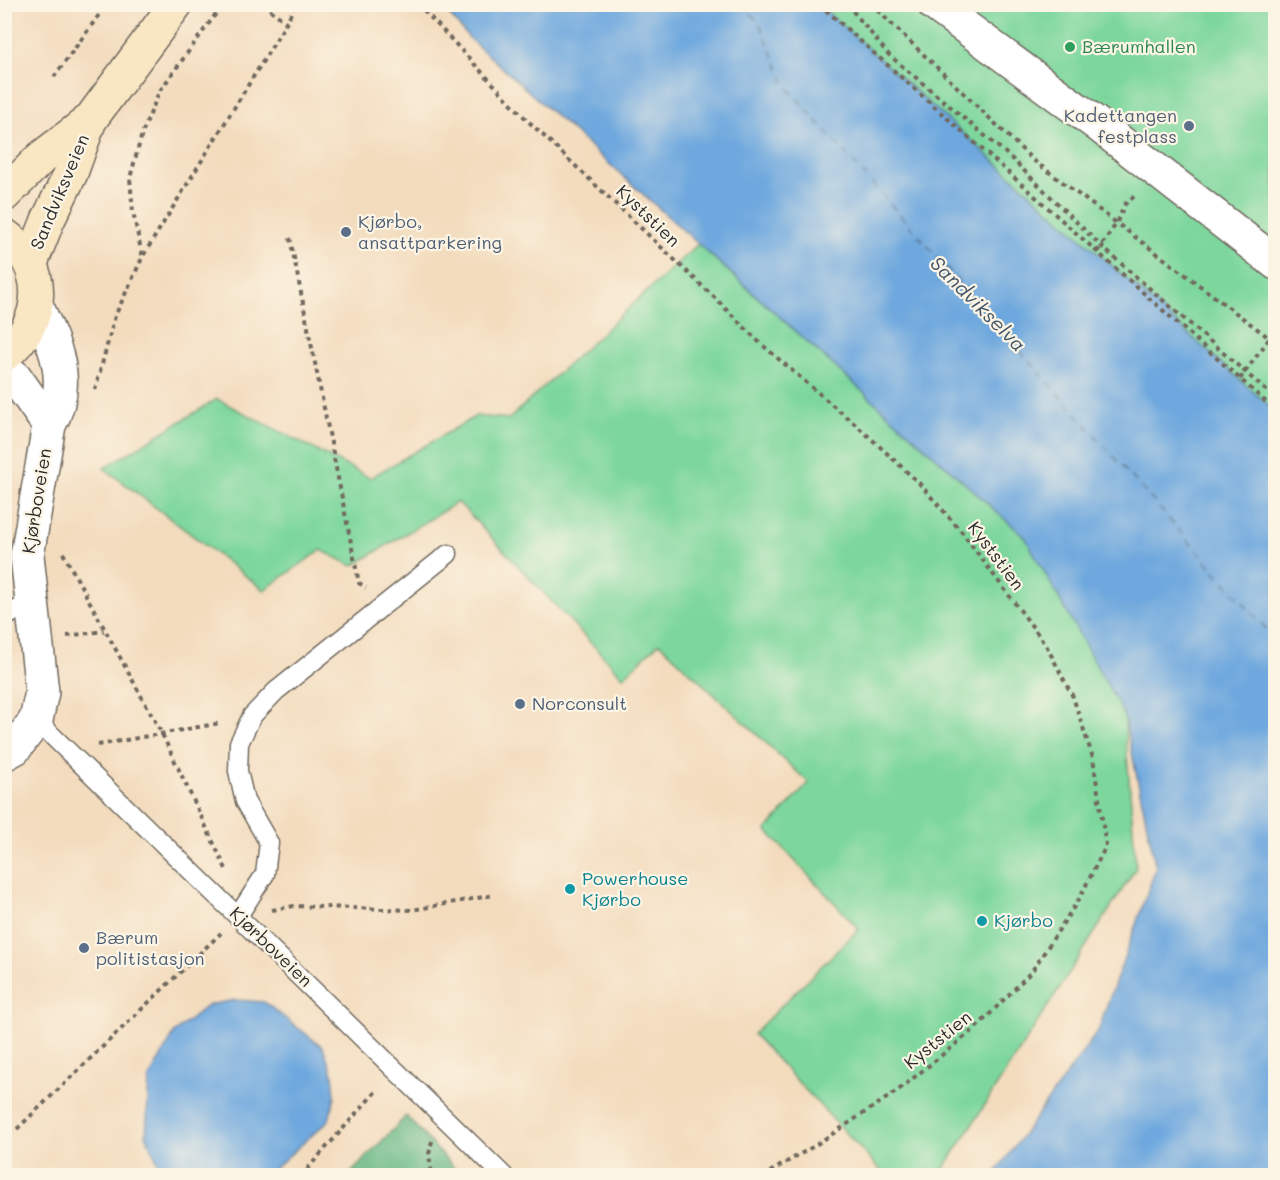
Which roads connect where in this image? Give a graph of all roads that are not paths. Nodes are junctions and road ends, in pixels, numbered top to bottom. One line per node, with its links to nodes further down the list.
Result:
1 (176, 4): 3 (main road, Sandviksveien)
2 (934, 4): 7 (street)
3 (90, 120): 4 (main road, Sandviksveien); 6 (main road, Sandviksveien)
4 (4, 195)
5 (4, 235): 6 (main road)
6 (31, 263): 8 (main road)
7 (1275, 263)
8 (36, 305): 9 (main road); 11 (street, Kjørboveien)
9 (4, 355)
10 (4, 369): 11 (street, Kjørboveien)
11 (50, 425): 13 (street, Kjørboveien)
12 (448, 554): 16 (lane)
13 (18, 610): 14 (street, Kjørboveien)
14 (36, 720): 15 (street, Kjørboveien); 16 (lane, Kjørboveien)
15 (4, 754)
16 (238, 916): 17 (lane, Kjørboveien)
17 (504, 1176)

